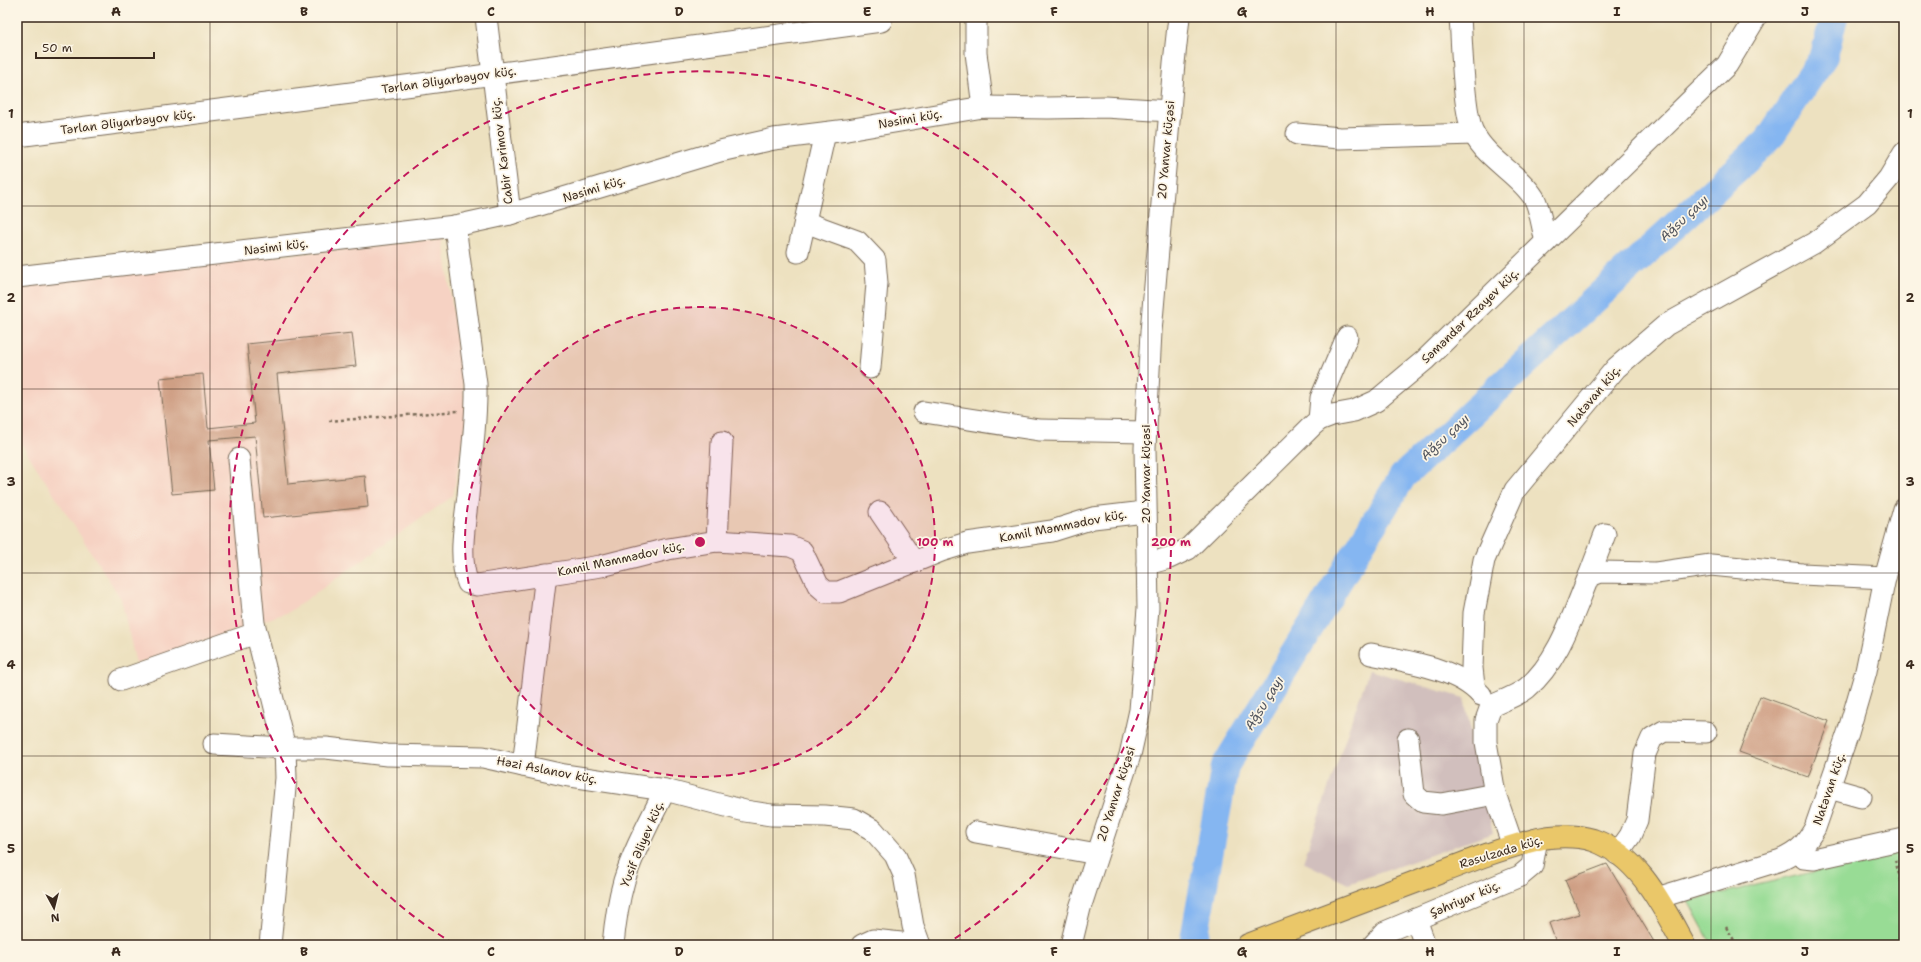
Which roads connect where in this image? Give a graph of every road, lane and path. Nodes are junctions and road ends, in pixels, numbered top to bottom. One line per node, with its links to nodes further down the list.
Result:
1 (486, 17): 7 (street, Cabir Kərimov küç.)
2 (976, 17): 8 (street)
3 (1179, 17): 9 (street, 20 Yanvar küçəsi)
4 (1460, 17): 12 (street)
5 (1756, 17): 18 (street, Səməndər Rzayev küç.)
6 (881, 21): 7 (street, Tərlan Əliyarbəyov küç.)
7 (493, 74): 13 (street, Tərlan Əliyarbəyov küç.); 15 (street, Cabir Kərimov küç.)
8 (983, 107): 9 (street, Nəsimi küç.); 10 (street, Nəsimi küç.)
9 (1170, 111): 27 (street, 20 Yanvar küçəsi)
10 (825, 133): 15 (street, Nəsimi küç.); 16 (street)
11 (1297, 134): 12 (street)
12 (1474, 134): 18 (street)
13 (17, 136)
14 (1904, 153): 43 (street, Natəvan küç.)
15 (510, 214): 17 (street, Nəsimi küç.)
16 (805, 222): 19 (street); 22 (street)
17 (455, 226): 20 (street, Nəsimi küç.); 23 (street, Kamil Məmmədov küç.)
18 (1546, 242): 25 (street, Səməndər Rzayev küç.)
19 (798, 252)
20 (17, 278)
21 (1347, 337): 25 (street)
22 (870, 368)
23 (477, 410): 26 (path); 37 (street, Kamil Məmmədov küç.)
24 (924, 412): 27 (street)
25 (1319, 420): 36 (street, Səməndər Rzayev küç.)
26 (329, 421)
27 (1146, 432): 32 (street, 20 Yanvar küçəsi)
28 (722, 442): 34 (street)
29 (239, 459): 40 (street)
30 (1904, 509): 39 (street, Natəvan küç.)
31 (880, 512): 35 (street)
32 (1145, 512): 35 (street, Kamil Məmmədov küç.); 36 (street, 20 Yanvar küçəsi)
33 (1605, 534): 38 (street)
34 (717, 541): 35 (street, Kamil Məmmədov küç.); 37 (street, Kamil Məmmədov küç.)
35 (914, 562)
36 (1147, 564): 59 (street, 20 Yanvar küçəsi)
37 (546, 574): 49 (street)
38 (1589, 576): 39 (street); 44 (street)
39 (1885, 578): 50 (street, Natəvan küç.)
40 (256, 632): 42 (street); 48 (street)
41 (1371, 654): 43 (street)
42 (121, 680)
43 (1474, 686): 44 (street)
44 (1491, 706): 52 (street)
45 (1706, 732): 60 (street)
46 (1408, 739): 52 (street)
47 (214, 744): 48 (street, Həzi Aslanov küç.)
48 (285, 748): 49 (street, Həzi Aslanov küç.); 66 (street)
49 (523, 766): 51 (street, Həzi Aslanov küç.)
50 (1829, 788): 53 (street); 58 (street, Natəvan küç.)
51 (665, 790): 67 (street, Yusif Əliyev küç.); 69 (street, Həzi Aslanov küç.)
52 (1495, 794): 56 (street)
53 (1861, 797)
54 (976, 832): 59 (street)
55 (1537, 839): 56 (main road, Rəsulzadə küç.); 60 (main road, Rəsulzadə küç.); 63 (street, Şəhriyar küç.)
56 (1513, 846): 71 (main road, Rəsulzadə küç.)
57 (1898, 846): 58 (street); 61 (path)
58 (1798, 852): 62 (street, Natəvan küç.)
59 (1097, 854): 70 (street, 20 Yanvar küçəsi)
60 (1617, 854): 62 (main road, Rəsulzadə küç.)
61 (1904, 892)
62 (1657, 898): 74 (main road, Rəsulzadə küç.)
63 (1416, 920): 72 (street, Şəhriyar küç.); 73 (street)
64 (1726, 928): 75 (path)
65 (1796, 942): 76 (path)
66 (270, 945)
67 (613, 945)
68 (862, 945): 69 (street)
69 (920, 945)
70 (1071, 945)
71 (1248, 945)
72 (1373, 945)
73 (1425, 945)
74 (1684, 945)
75 (1737, 945)
76 (1798, 945)

